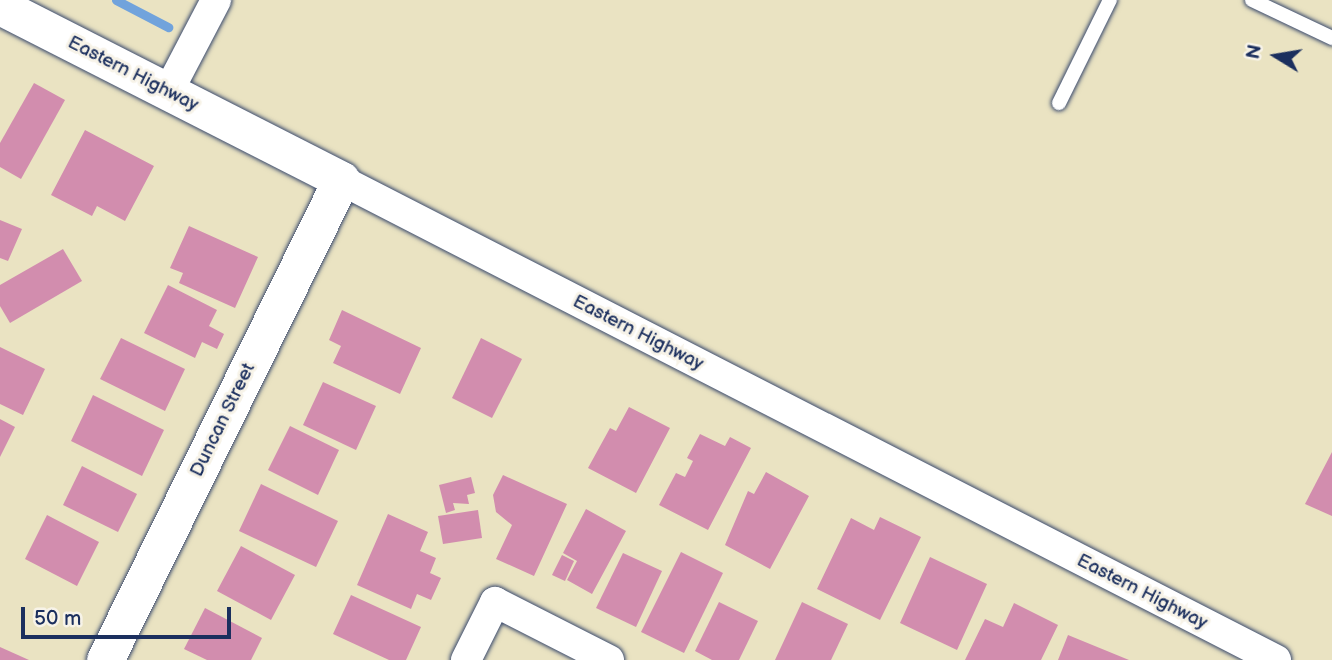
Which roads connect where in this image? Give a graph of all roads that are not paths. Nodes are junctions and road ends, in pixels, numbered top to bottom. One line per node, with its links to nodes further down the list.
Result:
1 (1110, 0): 7 (lane)
2 (1252, 0): 5 (lane)
3 (0, 6): 6 (street, Eastern Highway)
4 (211, 9): 6 (street)
5 (1332, 38)
6 (168, 92): 8 (street, Eastern Highway)
7 (1059, 103)
8 (341, 180): 9 (street, Duncan Street); 12 (street, Eastern Highway)
9 (105, 660)
10 (466, 660): 11 (street)
11 (609, 660)
12 (1276, 660)

